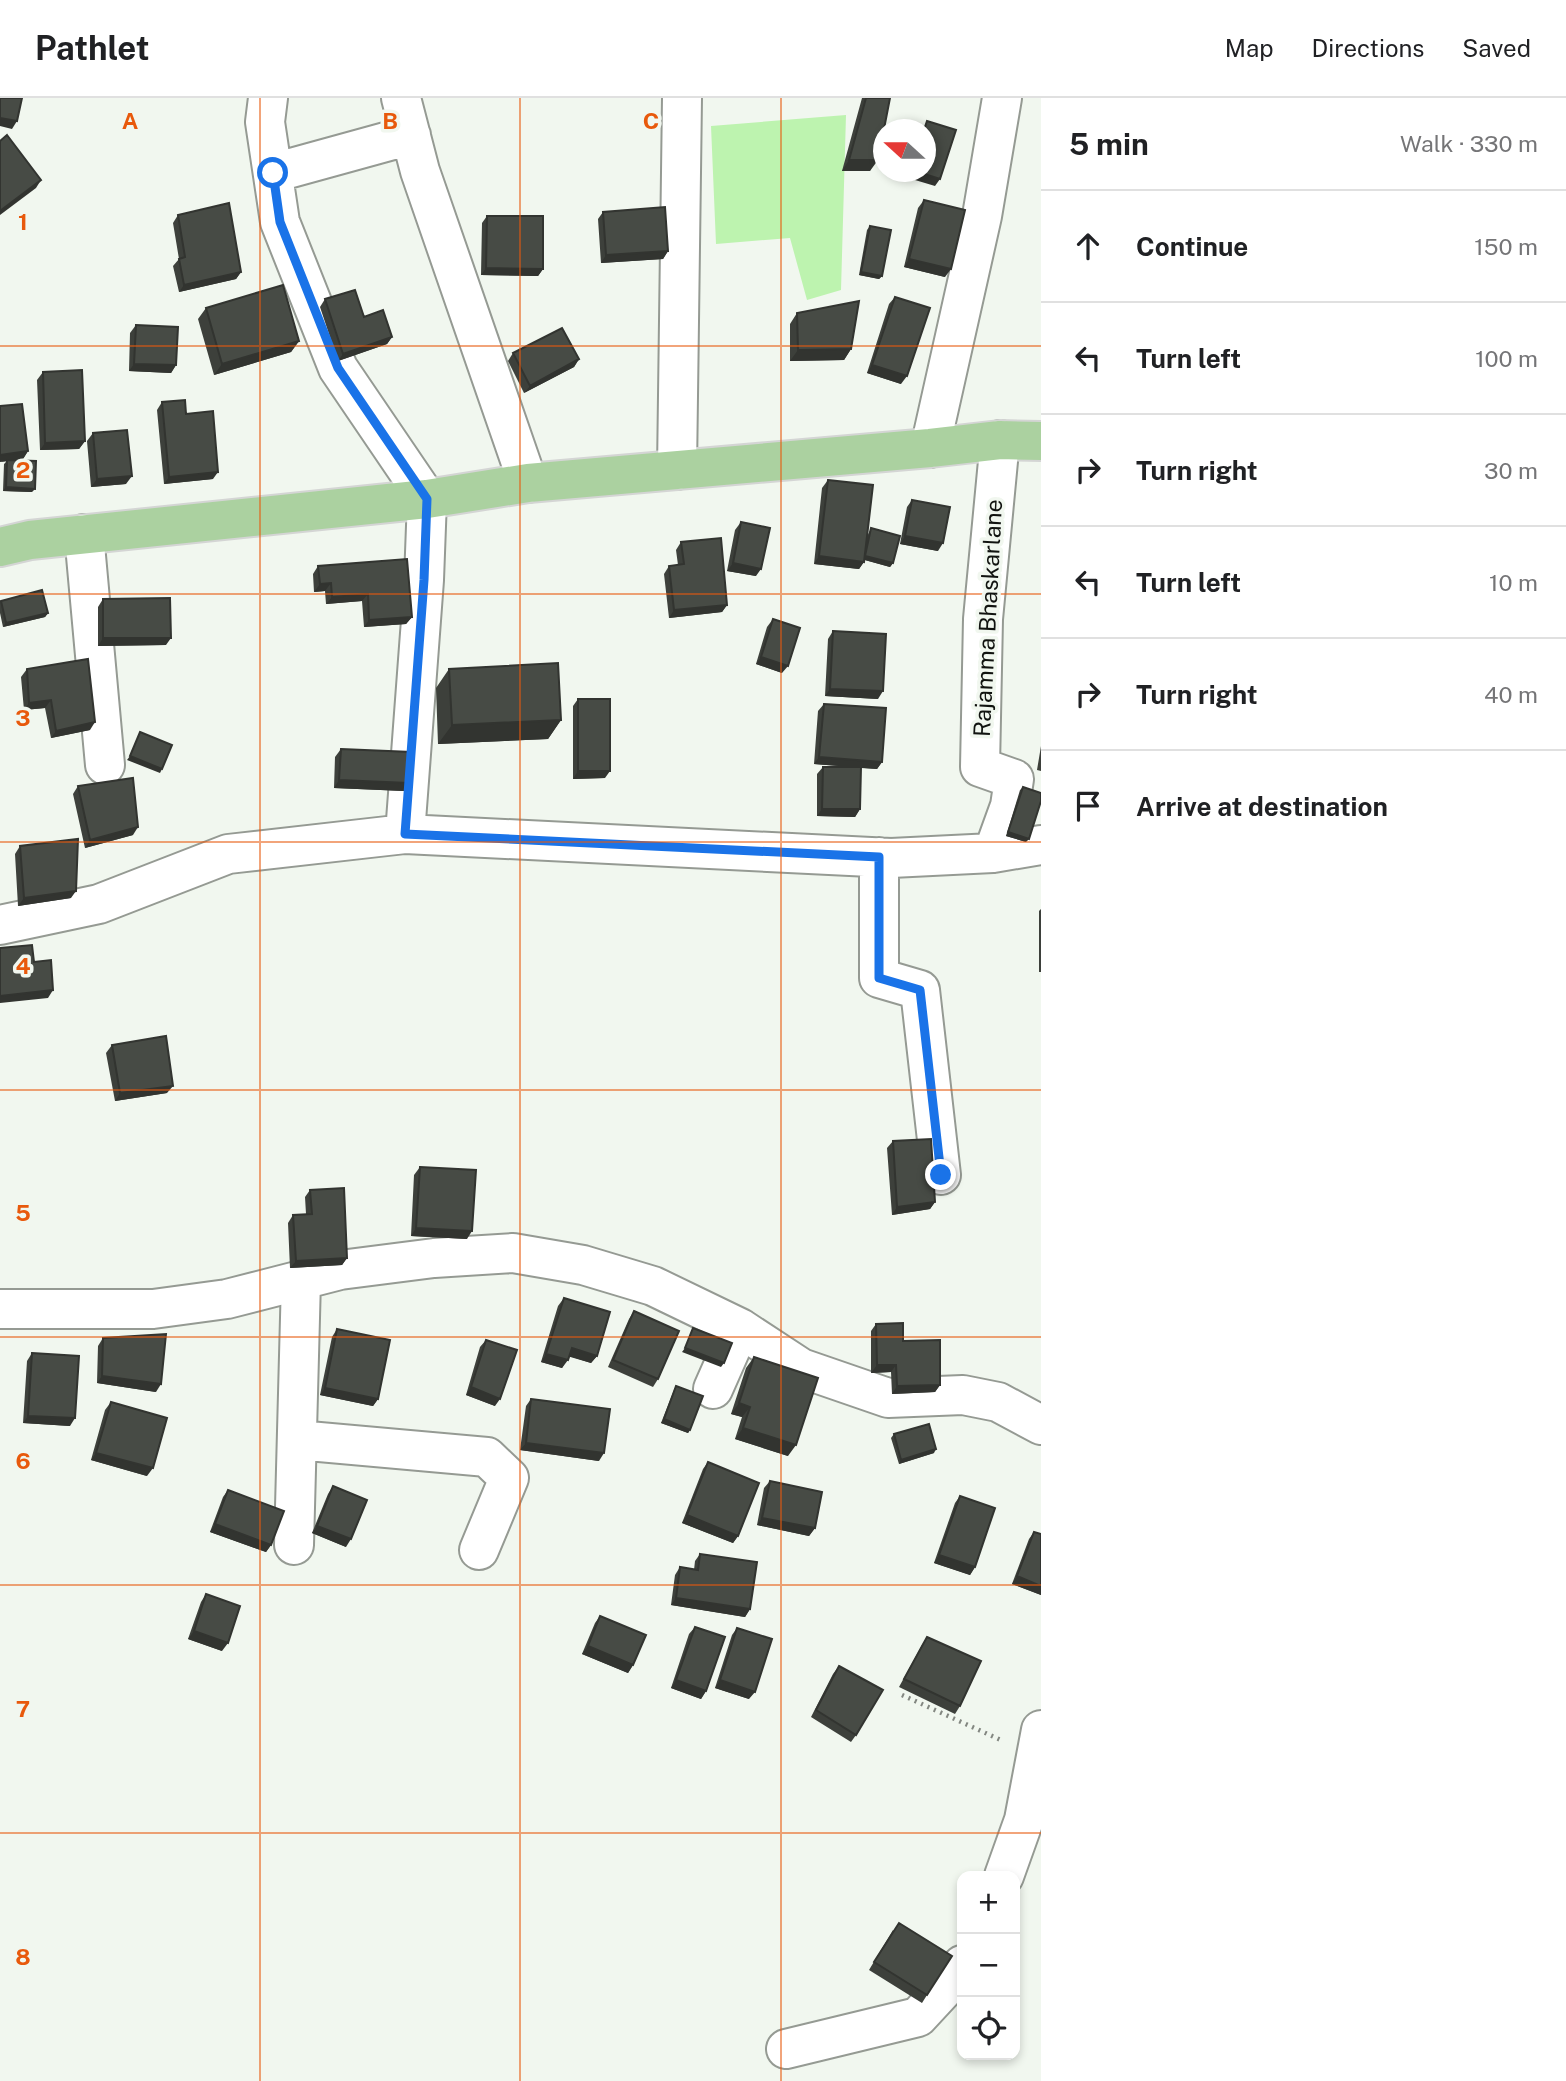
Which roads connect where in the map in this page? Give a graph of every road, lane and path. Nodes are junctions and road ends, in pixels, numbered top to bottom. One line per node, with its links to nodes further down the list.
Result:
1 (268, 98): 6 (street)
2 (401, 98): 5 (street)
3 (682, 98): 10 (street)
4 (1002, 98): 9 (street)
5 (411, 135): 6 (street); 11 (street)
6 (273, 173): 12 (street)
7 (1000, 440): 8 (main road); 9 (main road); 18 (street, Rajamma Bhaskarlane)
8 (1041, 441)
9 (930, 448): 10 (main road)
10 (677, 470): 11 (main road)
11 (528, 483): 12 (main road)
12 (427, 499): 13 (main road); 16 (street)
13 (84, 534): 14 (main road); 15 (street)
14 (0, 547)
15 (105, 765)
16 (405, 834): 19 (street); 20 (street)
17 (1041, 845): 18 (street)
18 (993, 853): 19 (street)
19 (879, 857): 21 (street)
20 (0, 925)
21 (941, 1175)
22 (300, 1280): 23 (street); 24 (street); 27 (street)
23 (0, 1309)
24 (740, 1328): 25 (street); 26 (street)
25 (713, 1389)
26 (1041, 1425)
27 (297, 1440): 28 (street); 29 (street)
28 (294, 1545)
29 (479, 1550)
30 (902, 1695): 31 (path)
31 (1038, 1743): 32 (street)
32 (1006, 1871)
33 (957, 1974): 34 (street)
34 (786, 2049)

